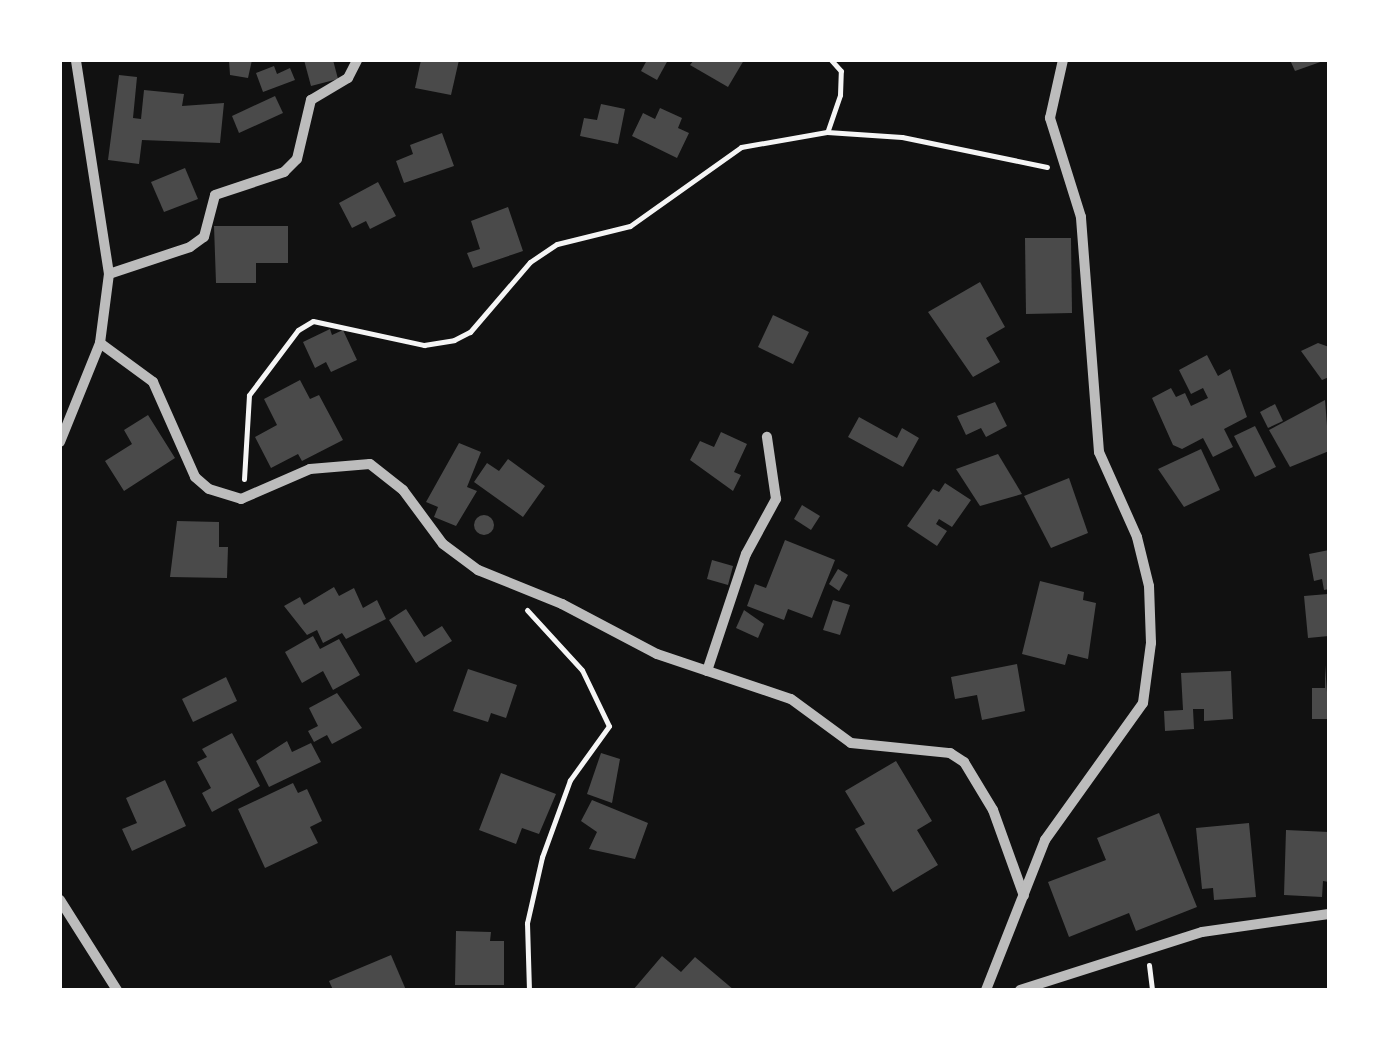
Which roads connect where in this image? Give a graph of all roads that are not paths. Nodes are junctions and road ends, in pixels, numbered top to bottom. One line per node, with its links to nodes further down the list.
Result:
1 (76, 60): 4 (street)
2 (357, 60): 4 (street)
3 (1063, 60): 9 (street)
4 (108, 274): 5 (street)
5 (100, 343): 7 (street); 8 (street)
6 (767, 437): 8 (street)
7 (60, 442)
8 (708, 671): 9 (street)
9 (1024, 896): 13 (street)
10 (60, 900): 12 (street)
11 (1329, 914): 14 (street)
12 (118, 990)
13 (986, 990)
14 (1020, 990)

